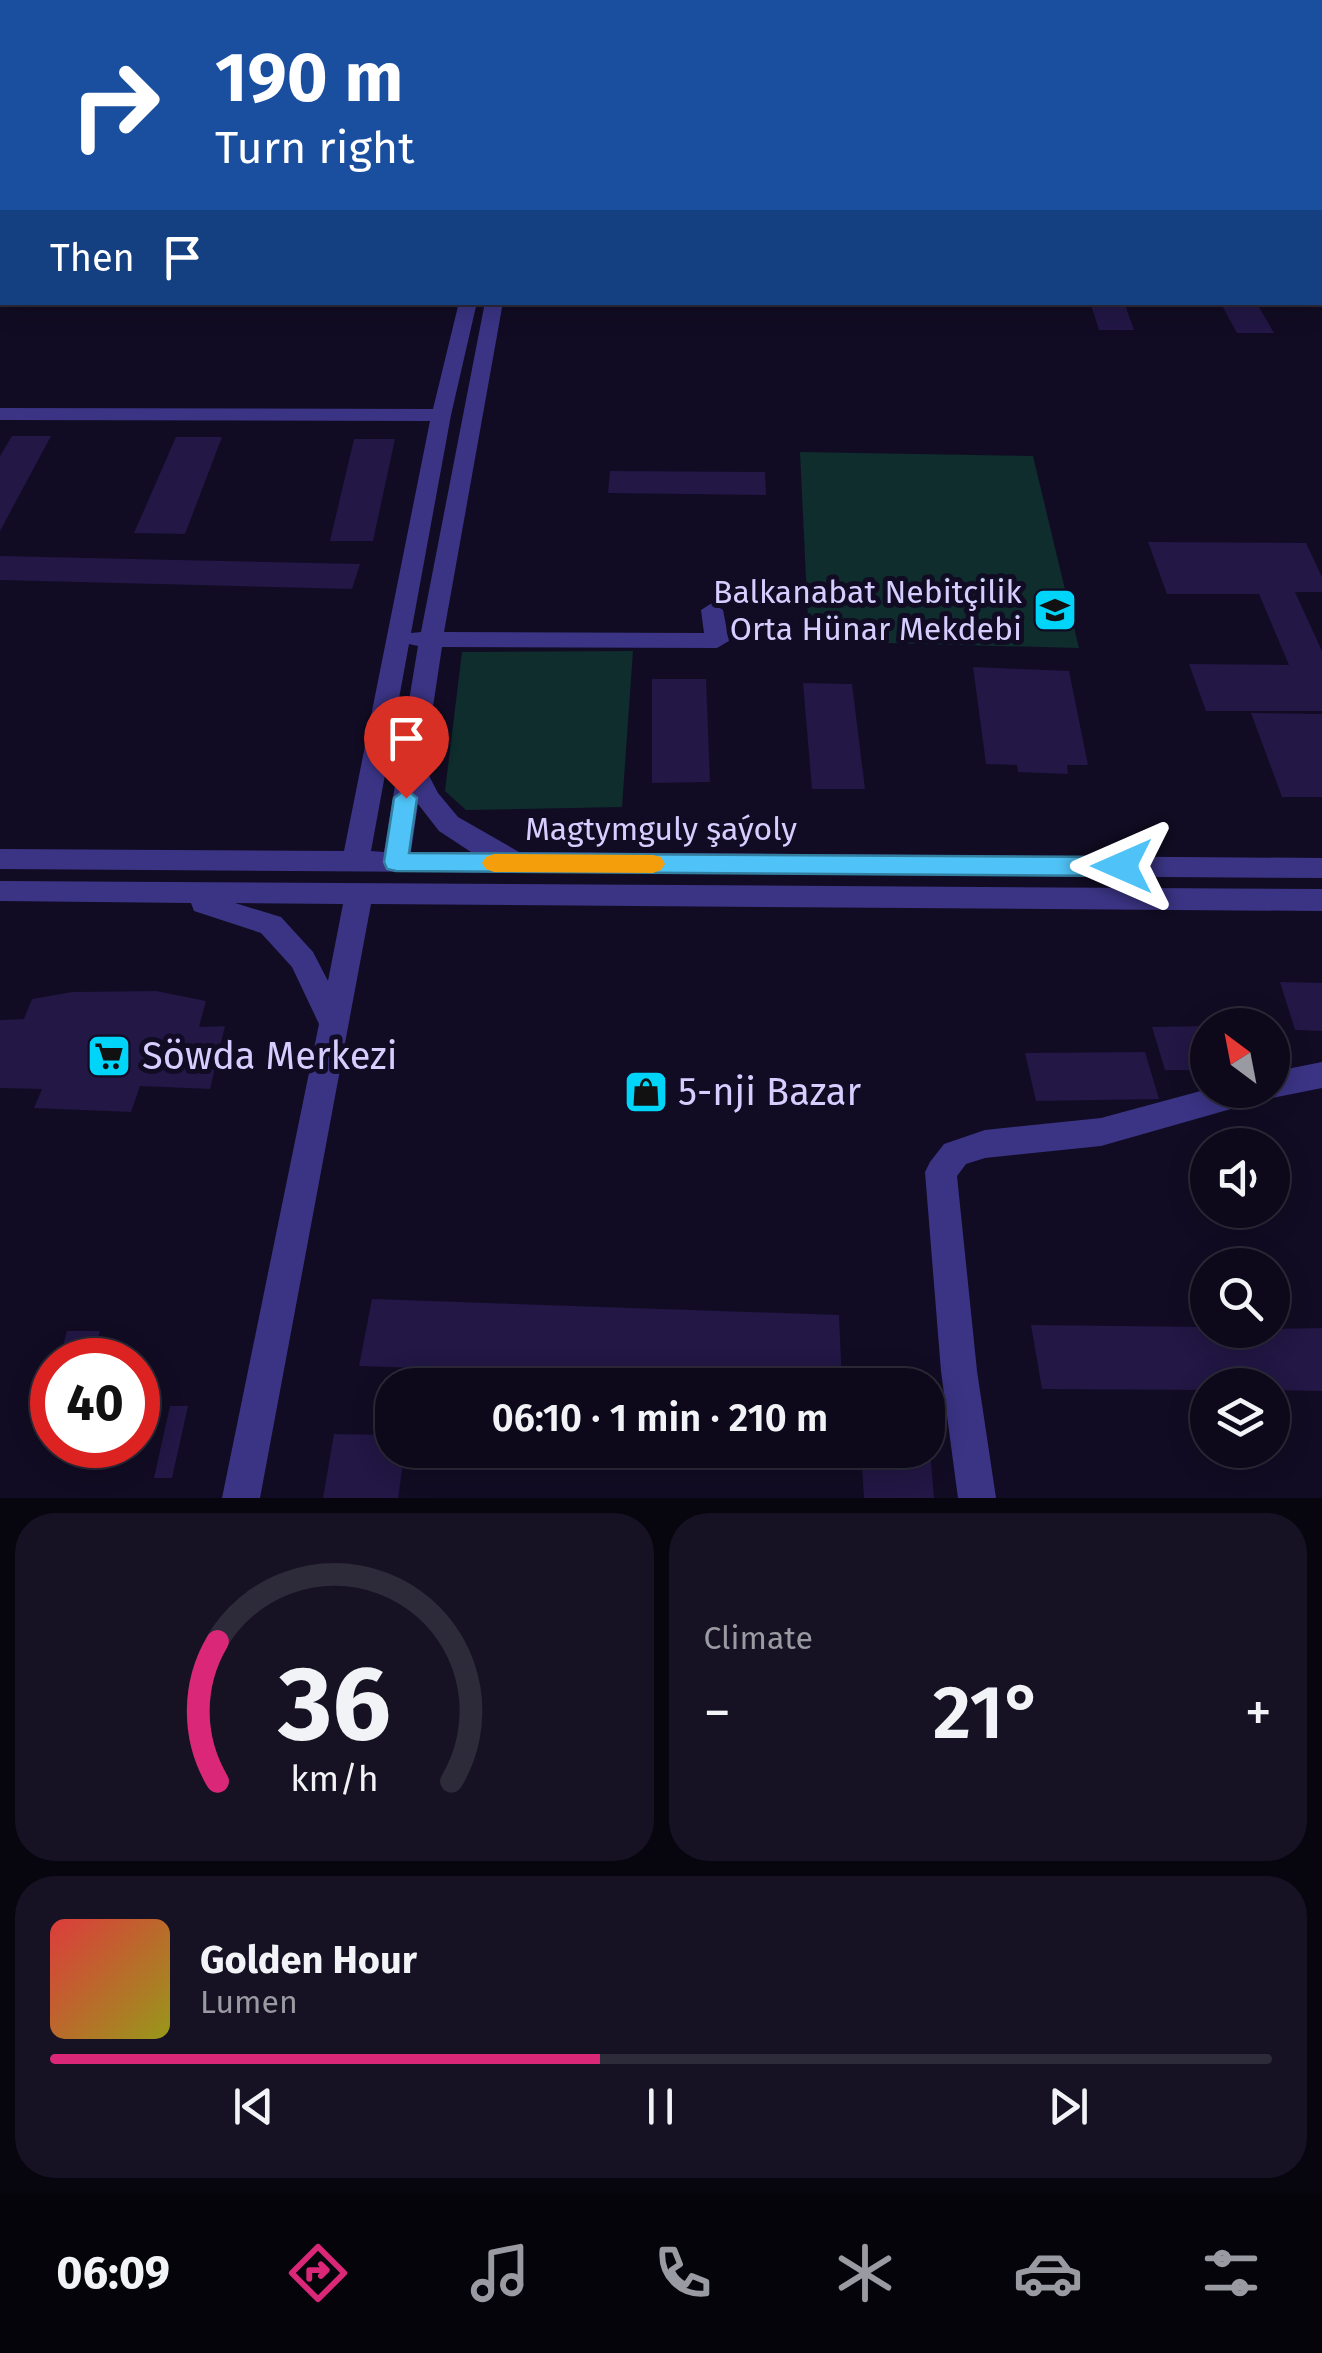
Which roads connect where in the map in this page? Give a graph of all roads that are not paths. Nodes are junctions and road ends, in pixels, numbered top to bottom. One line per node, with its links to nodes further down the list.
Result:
1 (467, 305): 4 (street)
2 (493, 305): 7 (street)
3 (0, 414): 4 (street)
4 (441, 415): 6 (street)
5 (712, 610): 7 (street)
6 (397, 637): 7 (street); 13 (street)
7 (430, 641): 8 (street)
8 (411, 765): 10 (street); 11 (street)
9 (0, 859): 13 (street, Magtymguly şaýoly)
10 (396, 862): 11 (street, Magtymguly şaýoly); 13 (street, Magtymguly şaýoly)
11 (523, 863): 12 (street, Magtymguly şaýoly)
12 (1322, 868)
13 (357, 879): 15 (street, Magtymguly şaýoly); 16 (street, Magtymguly şaýoly); 17 (street)
14 (0, 890): 15 (street, Magtymguly şaýoly)
15 (145, 893): 17 (street)
16 (1322, 900)
17 (334, 1024): 21 (street)
18 (1322, 1075): 19 (street)
19 (1290, 1081)
20 (1190, 1107): 22 (street)
21 (241, 1498)
22 (977, 1498)

